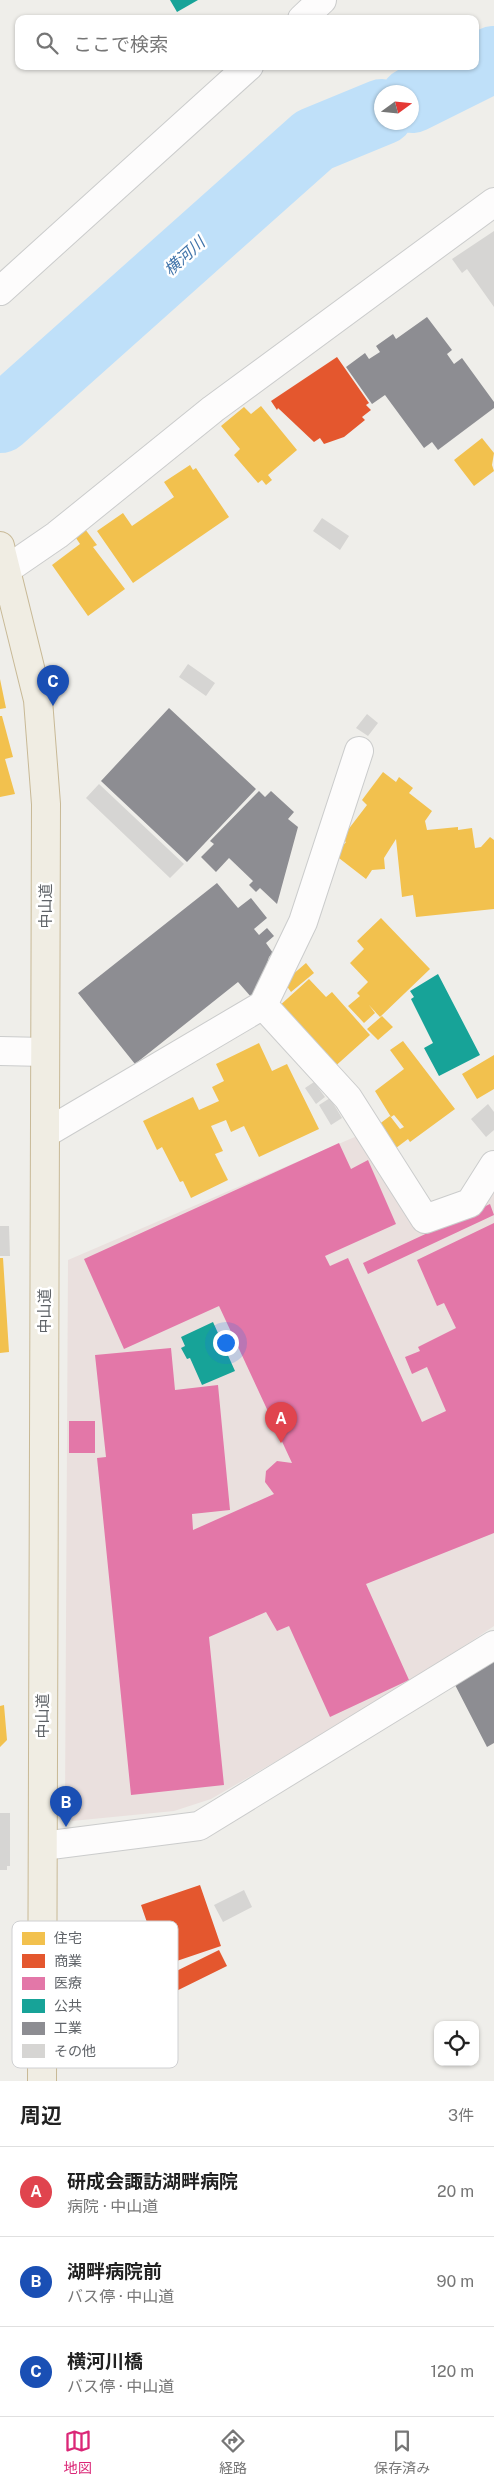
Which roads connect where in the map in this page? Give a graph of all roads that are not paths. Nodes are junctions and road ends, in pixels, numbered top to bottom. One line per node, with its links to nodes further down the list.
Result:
1 (322, 0): 2 (street)
2 (306, 15)
3 (245, 70): 5 (street)
4 (494, 202): 6 (street)
5 (0, 291)
6 (2, 566): 10 (highway, 中山道)
7 (359, 751): 8 (street)
8 (263, 1005): 11 (street); 12 (street)
9 (0, 1051): 10 (street)
10 (46, 1052): 11 (highway, 中山道)
11 (46, 1133): 14 (highway, 中山道)
12 (494, 1165)
13 (494, 1644): 14 (street)
14 (43, 1846): 15 (highway, 中山道)
15 (43, 1921)
16 (42, 2068): 17 (highway, 中山道)
17 (42, 2081)

